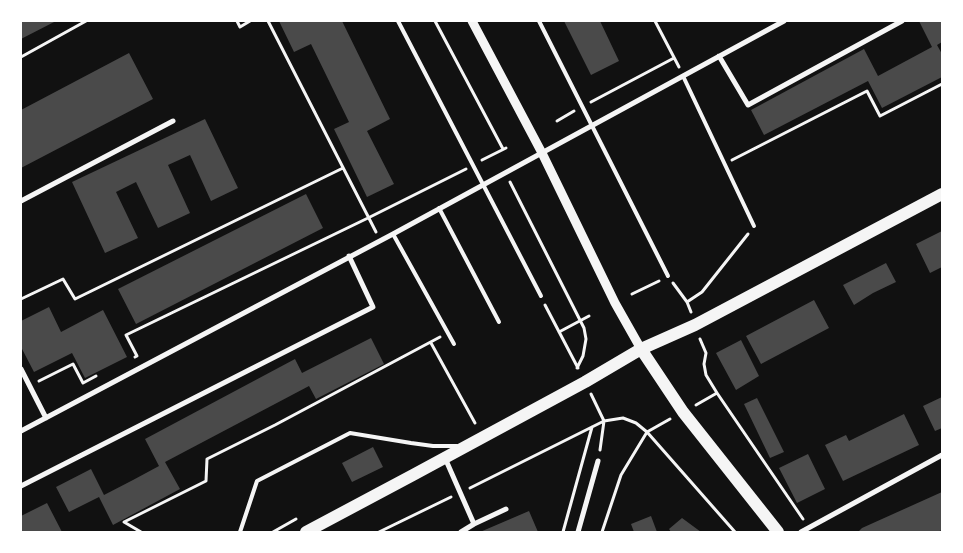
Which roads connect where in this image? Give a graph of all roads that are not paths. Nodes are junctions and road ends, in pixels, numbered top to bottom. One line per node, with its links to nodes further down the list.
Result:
1 (398, 21): 11 (lane)
2 (472, 21): 10 (street)
3 (539, 21): 9 (lane)
4 (784, 21): 6 (street)
5 (902, 21): 6 (street)
6 (719, 56): 7 (street)
7 (683, 76): 9 (street); 15 (lane)
8 (173, 120): 13 (street)
9 (592, 126): 10 (street); 18 (lane)
10 (542, 153): 11 (street); 22 (street)
11 (483, 185): 14 (street); 19 (lane)
12 (942, 194): 22 (main road)
13 (21, 202)
14 (440, 208): 16 (street); 20 (lane)
15 (754, 226)
16 (393, 234): 17 (street); 21 (lane)
17 (349, 256): 24 (street); 31 (street)
18 (668, 276)
19 (541, 296)
20 (499, 322)
21 (454, 344)
22 (641, 349): 26 (main road); 38 (main road)
23 (21, 370): 24 (street)
24 (46, 418): 25 (street)
25 (21, 431)
26 (464, 446): 28 (main road); 34 (lane)
27 (942, 455): 39 (street)
28 (445, 458): 33 (street); 35 (main road)
29 (598, 461): 37 (street)
30 (21, 477): 31 (street)
31 (23, 485)
32 (506, 510): 33 (street)
33 (474, 524): 36 (street)
34 (240, 532)
35 (306, 532)
36 (461, 532)
37 (578, 532)
38 (778, 532)
39 (801, 532)

